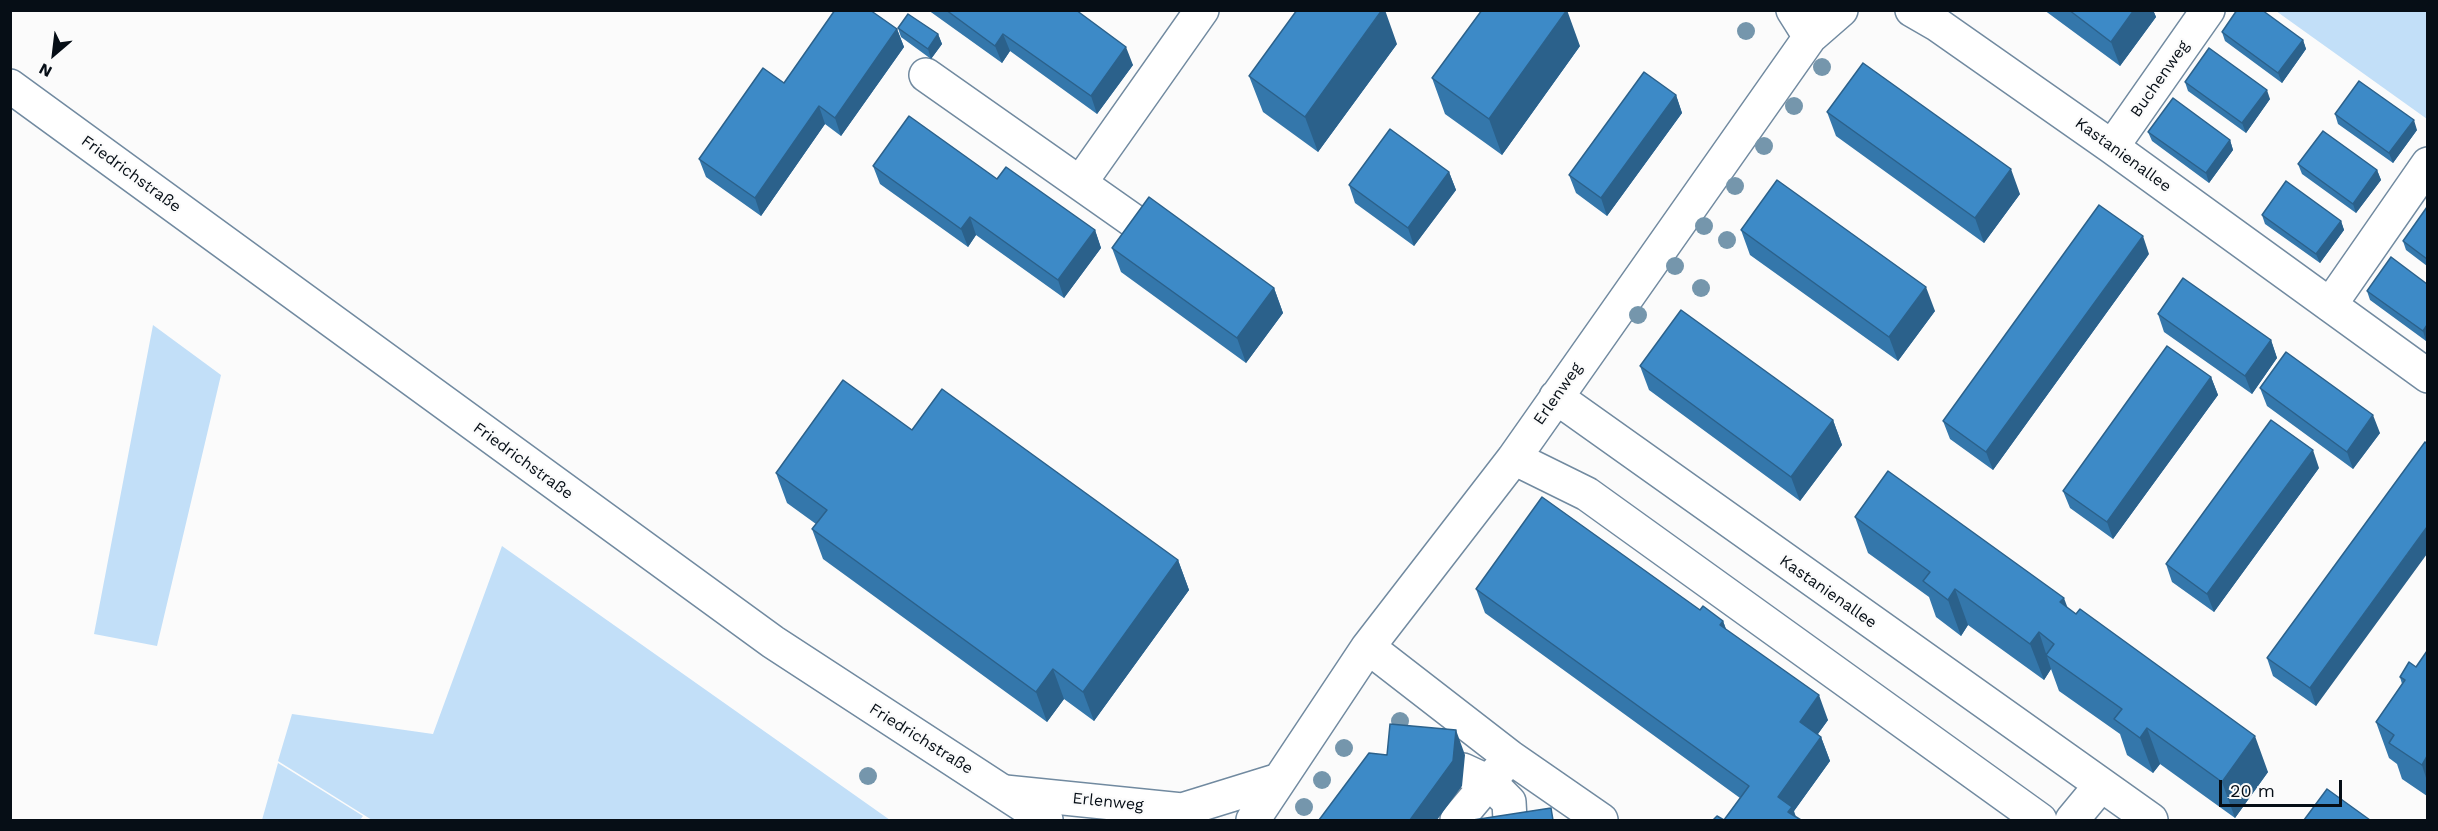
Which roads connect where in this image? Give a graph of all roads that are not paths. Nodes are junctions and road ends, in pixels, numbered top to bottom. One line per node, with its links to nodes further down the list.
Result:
1 (1202, 10): 10 (street)
2 (1841, 10): 5 (street, Erlenweg)
3 (1912, 10): 8 (street, Kastanienallee)
4 (2208, 10): 8 (street, Buchenweg)
5 (1802, 24): 14 (street, Erlenweg)
6 (926, 75): 10 (street)
7 (10, 86): 21 (street, Friedrichstraße)
8 (2112, 147): 12 (street, Kastanienallee)
9 (2427, 164): 12 (street)
10 (1080, 183): 11 (street)
11 (1135, 222)
12 (2330, 304): 13 (street, Kastanienallee)
13 (2427, 376)
14 (1556, 397): 15 (street, Erlenweg); 20 (street, Kastanienallee)
15 (1514, 458): 16 (street, Erlenweg); 27 (street)
16 (1368, 647): 17 (street); 19 (street, Erlenweg)
17 (1510, 758): 18 (street); 26 (street)
18 (1476, 776): 24 (street); 25 (street)
19 (1279, 780): 21 (street, Erlenweg); 23 (street, Erlenweg)
20 (2101, 785): 28 (street); 29 (street, Kastanienallee)
21 (1005, 792): 22 (street, Friedrichstraße)
22 (1046, 820)
23 (1252, 820)
24 (1457, 820)
25 (1510, 820)
26 (1600, 820)
27 (2040, 820)
28 (2072, 820)
29 (2151, 820)

